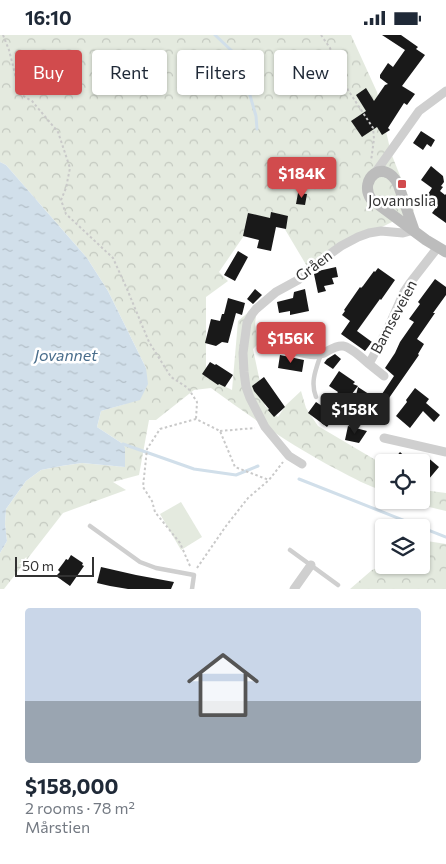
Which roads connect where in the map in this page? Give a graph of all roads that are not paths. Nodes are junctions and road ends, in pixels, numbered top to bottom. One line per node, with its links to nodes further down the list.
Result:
1 (446, 91): 2 (street)
2 (375, 173): 3 (street); 3 (street)
3 (414, 230): 4 (street); 12 (street, Gråen)
4 (442, 250): 7 (street, Bamseveien)
5 (289, 348): 6 (street)
6 (321, 354): 7 (street, Bamseveien); 9 (lane)
7 (369, 364): 8 (street, Bamseveien)
8 (384, 376)
9 (316, 397)
10 (384, 438): 11 (street)
11 (446, 452)
12 (302, 465)
13 (90, 526): 17 (lane)
14 (290, 550): 15 (lane)
15 (311, 565): 16 (lane); 18 (street)
16 (338, 585)
17 (192, 589)
18 (294, 589)

